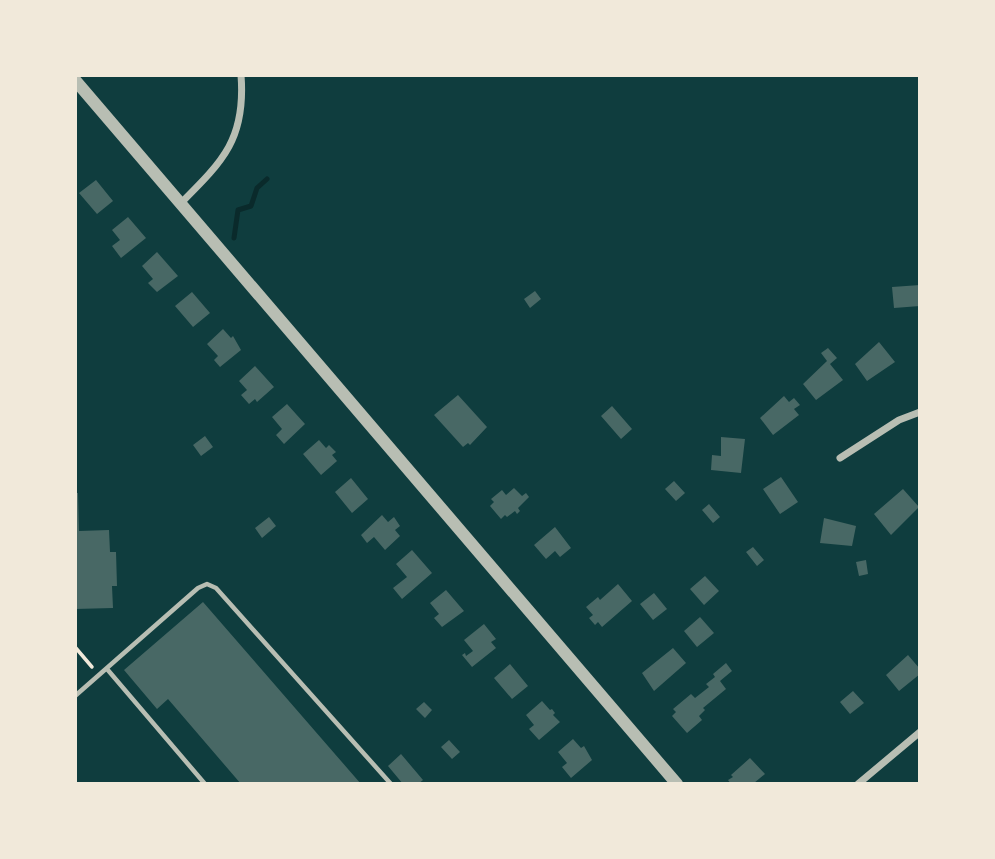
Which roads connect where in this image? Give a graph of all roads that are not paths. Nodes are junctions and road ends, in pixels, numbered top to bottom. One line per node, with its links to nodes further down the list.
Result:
1 (241, 75): 3 (street)
2 (75, 80): 3 (street)
3 (180, 204): 11 (street)
4 (920, 412): 5 (street)
5 (840, 458)
6 (107, 669): 7 (lane); 9 (lane); 10 (lane)
7 (75, 696)
8 (920, 732): 12 (street)
9 (205, 784)
10 (391, 784)
11 (677, 784)
12 (858, 784)

